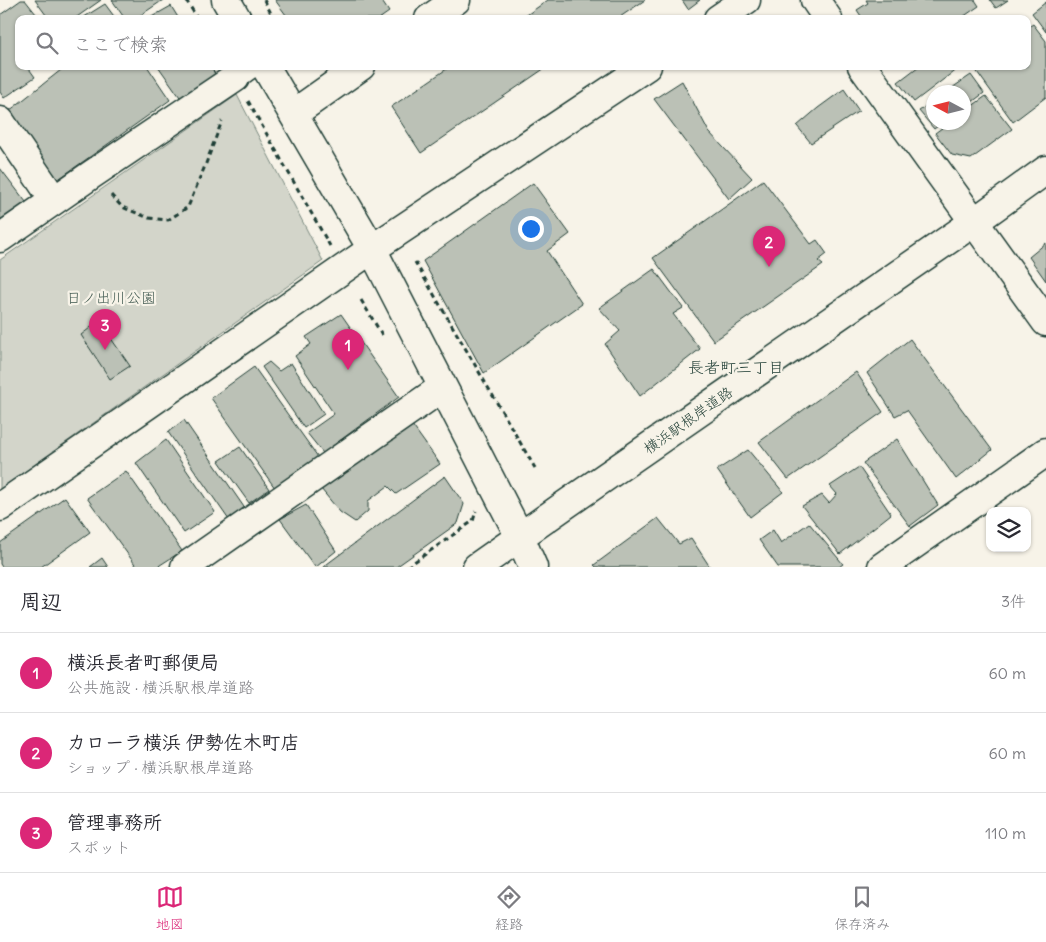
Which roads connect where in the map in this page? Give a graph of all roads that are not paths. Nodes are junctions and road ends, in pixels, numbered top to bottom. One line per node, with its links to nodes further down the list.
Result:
1 (226, 0): 5 (street)
2 (456, 0): 6 (street)
3 (746, 0): 7 (street)
4 (814, 0): 8 (street)
5 (235, 15)
6 (435, 15)
7 (724, 15)
8 (825, 15)
9 (267, 70): 14 (street)
10 (355, 70): 14 (street)
11 (641, 70): 20 (street)
12 (865, 70): 18 (street)
13 (241, 72): 17 (street)
14 (293, 114): 20 (street)
15 (0, 121): 17 (street)
16 (1046, 170): 18 (street, 横浜駅根岸道路)
17 (54, 200): 19 (street)
18 (974, 222): 21 (street); 25 (street, 横浜駅根岸道路)
19 (0, 238)
20 (372, 250): 22 (street); 24 (street)
21 (1046, 322)
22 (443, 387): 25 (street); 26 (street)
23 (1046, 452): 29 (street)
24 (0, 507)
25 (520, 537): 27 (street, 横浜駅根岸道路); 28 (street)
26 (185, 567)
27 (477, 567)
28 (533, 567)
29 (882, 567)

